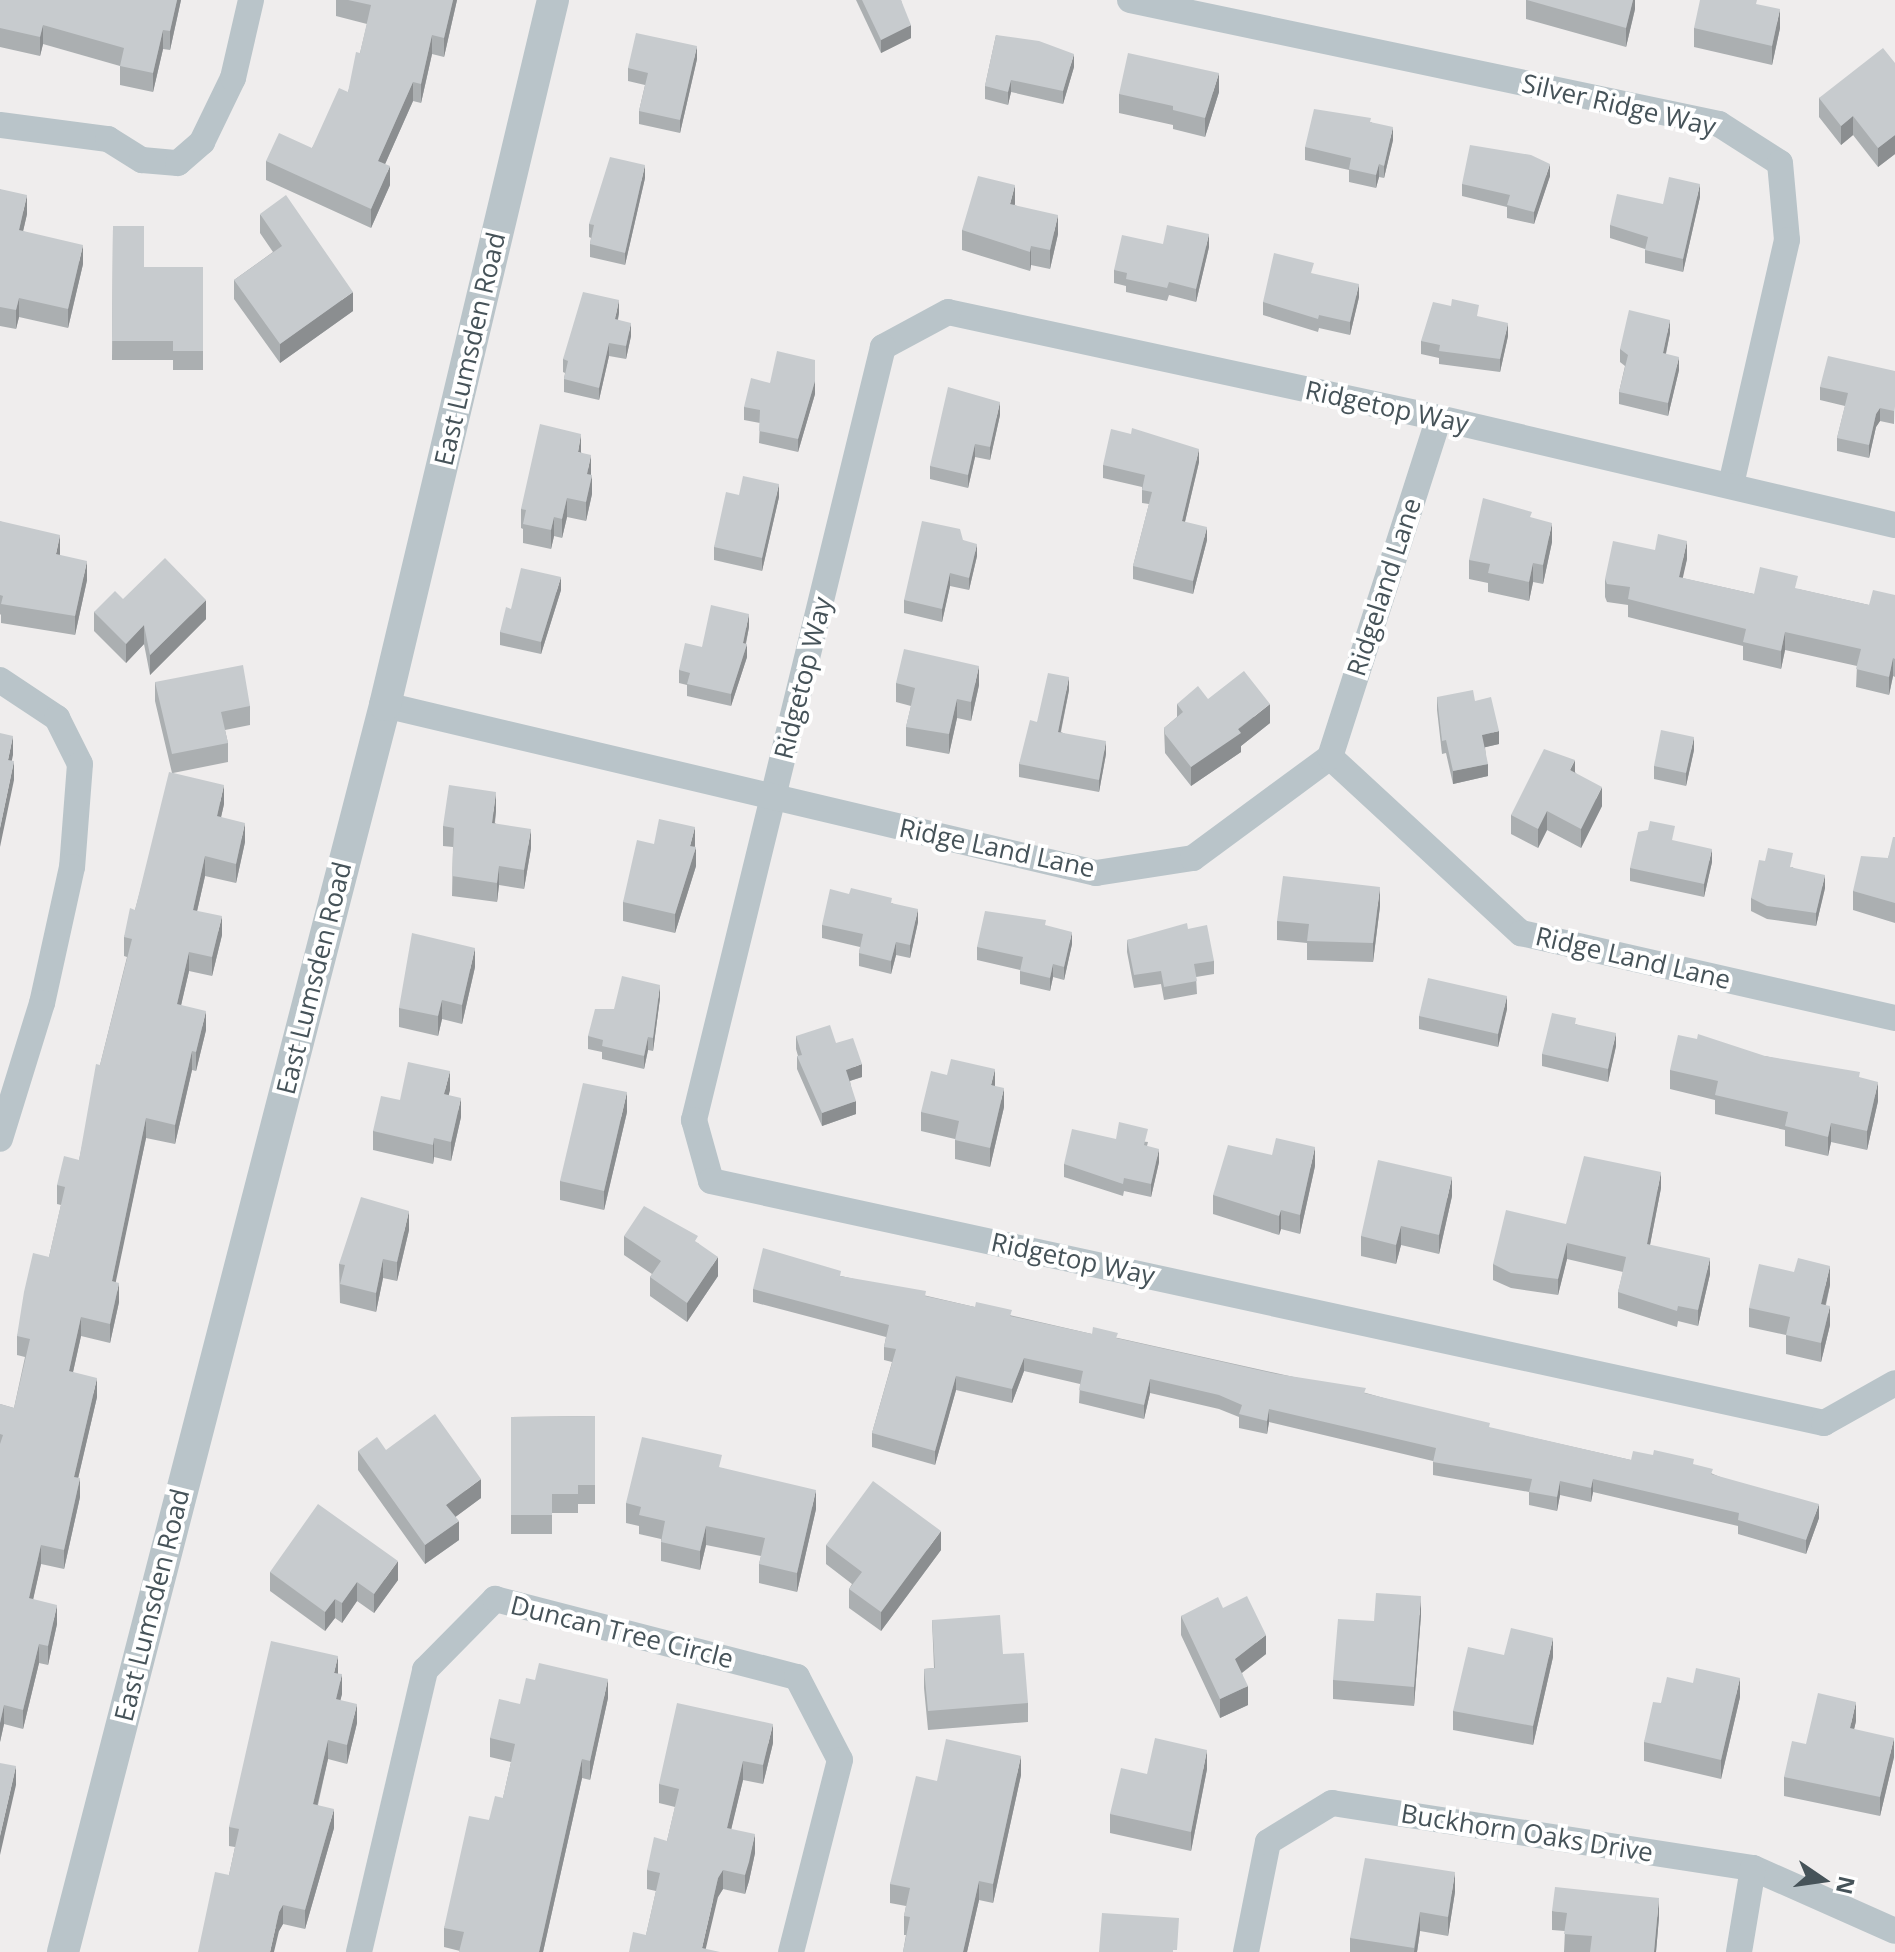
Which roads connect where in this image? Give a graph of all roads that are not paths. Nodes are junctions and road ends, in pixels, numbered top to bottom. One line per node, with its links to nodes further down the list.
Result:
1 (251, 0): 4 (street)
2 (553, 0): 9 (street, East Lumsden Road)
3 (1130, 0): 6 (street, Silver Ridge Way)
4 (0, 125)
5 (1439, 418): 6 (street, Ridgetop Way); 10 (street, Ridgeland Lane); 11 (street, Ridgetop Way)
6 (1731, 485): 7 (street, Ridgetop Way)
7 (1895, 525)
8 (0, 680): 13 (street)
9 (385, 705): 11 (street, Ridge Land Lane); 17 (street, East Lumsden Road)
10 (1330, 757): 11 (street, Ridge Land Lane); 12 (street, Ridge Land Lane)
11 (773, 799): 14 (street, Ridgetop Way)
12 (1895, 1018)
13 (0, 1139)
14 (1895, 1383)
15 (1753, 1868): 16 (street, Buckhorn Oaks Drive); 20 (street, Buckhorn Oaks Drive); 21 (street)
16 (1895, 1931)
17 (63, 1952)
18 (359, 1952): 19 (street, Duncan Tree Circle)
19 (791, 1952)
20 (1246, 1952)
21 (1739, 1952)

